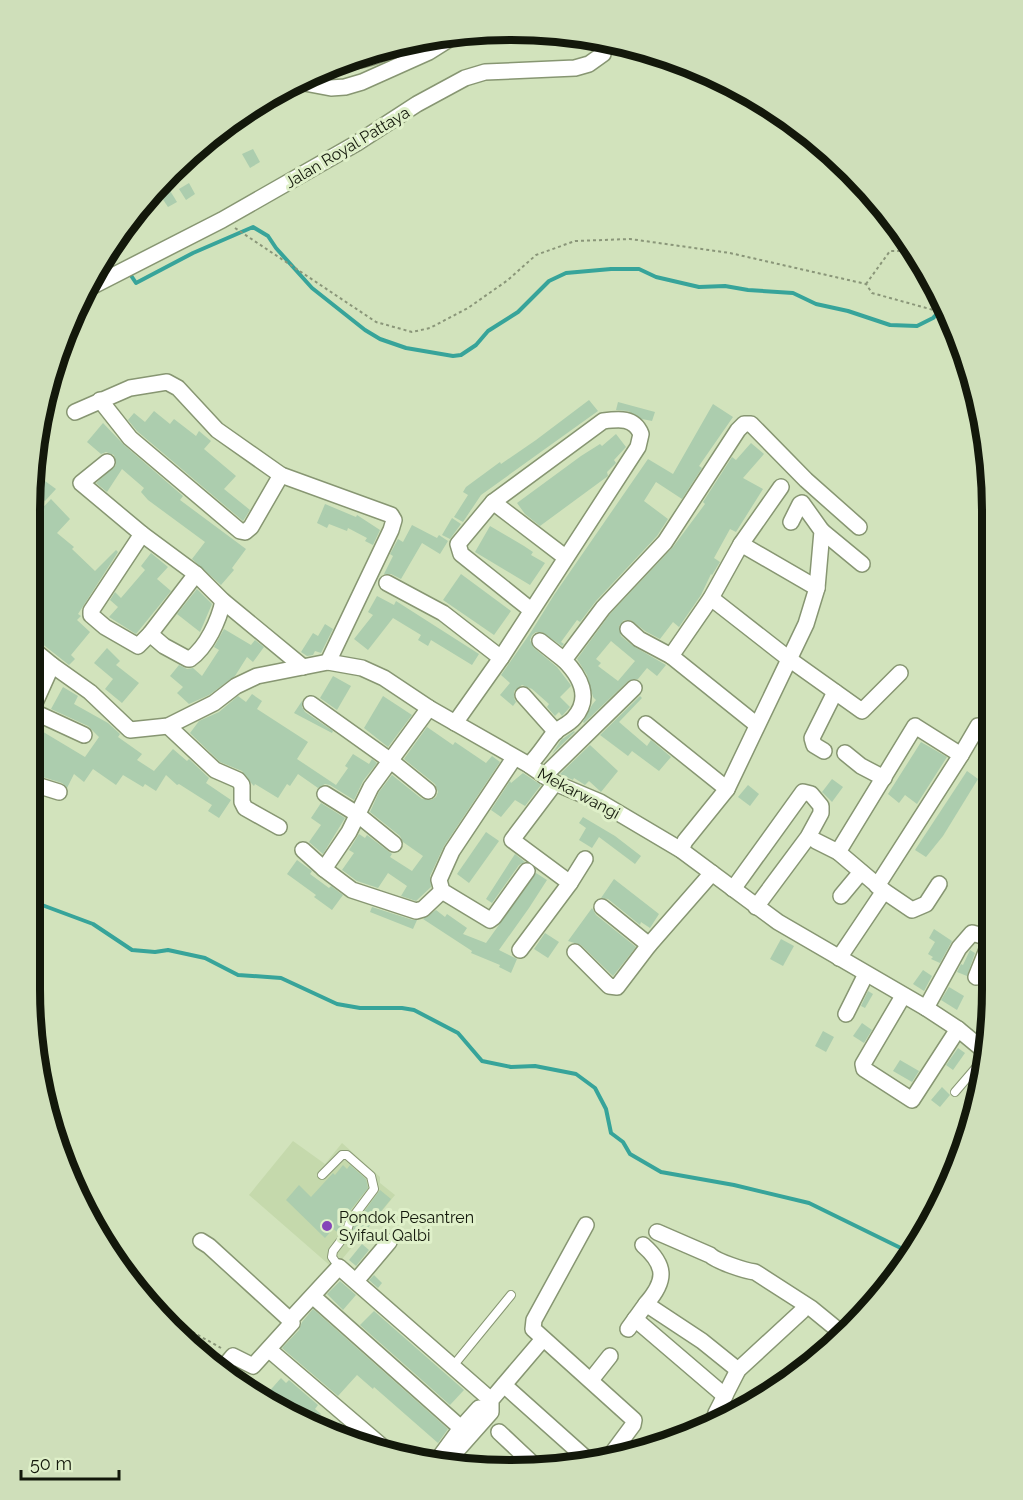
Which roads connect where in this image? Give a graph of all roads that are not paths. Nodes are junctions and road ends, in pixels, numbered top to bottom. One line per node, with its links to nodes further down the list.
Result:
1 (436, 47): 3 (street)
2 (603, 50): 4 (street, Jalan Royal Pattaya)
3 (313, 85)
4 (101, 282)
5 (100, 400): 6 (street); 8 (street); 8 (street)
6 (75, 412)
7 (108, 462): 14 (street)
8 (281, 475): 32 (street)
9 (781, 487): 15 (street)
10 (493, 502): 16 (street); 16 (street); 23 (street)
11 (791, 522): 13 (street)
12 (859, 527): 31 (street)
13 (822, 531): 17 (street); 20 (street)
14 (142, 534): 18 (street); 25 (street)
15 (741, 544): 20 (street); 21 (street)
16 (565, 557): 23 (street)
17 (862, 564)
18 (196, 574): 22 (street); 25 (street)
19 (387, 583): 29 (street)
20 (818, 588): 30 (street)
21 (711, 598): 28 (street); 30 (street)
22 (223, 601): 25 (street); 34 (street)
23 (531, 610): 29 (street)
24 (628, 629): 28 (street)
25 (150, 634)
26 (540, 641): 31 (street)
27 (40, 655): 33 (street)
28 (670, 656): 45 (street)
29 (501, 658): 43 (street)
30 (789, 659): 38 (street); 45 (street)
31 (564, 660): 48 (street)
32 (328, 662): 34 (street, Mekarwangi); 41 (street, Mekarwangi)
33 (52, 665): 37 (street); 46 (street, Mekarwangi)
34 (303, 668): 46 (street, Mekarwangi)
35 (900, 673): 38 (street)
36 (634, 688): 57 (street)
37 (40, 692)
38 (835, 692): 50 (street)
39 (523, 695): 48 (street)
40 (311, 704): 54 (street)
41 (429, 708): 43 (street, Mekarwangi); 54 (street)
42 (40, 716): 49 (street)
43 (455, 723): 53 (street, Mekarwangi)
44 (645, 724): 59 (street)
45 (757, 725): 59 (street)
46 (168, 726): 64 (street)
47 (982, 726): 52 (street)
48 (556, 732): 55 (street)
49 (84, 735)
50 (824, 751)
51 (844, 753): 56 (street)
52 (961, 756): 56 (street); 77 (street)
53 (514, 758): 55 (street, Mekarwangi); 79 (street)
54 (390, 760): 60 (street); 63 (street)
55 (529, 765): 57 (street, Mekarwangi)
56 (884, 778): 69 (street)
57 (550, 780): 68 (street, Mekarwangi); 75 (street)
58 (40, 786): 61 (street)
59 (727, 789): 68 (street)
60 (428, 791)
61 (59, 792)
62 (325, 794): 63 (street)
63 (357, 814): 66 (street); 71 (street)
64 (279, 827)
65 (816, 841): 69 (street)
66 (394, 844)
67 (303, 850): 71 (street)
68 (681, 850): 74 (street, Mekarwangi)
69 (838, 852): 73 (street)
70 (585, 859): 75 (street)
71 (324, 869): 79 (street)
72 (526, 871): 79 (street)
73 (861, 872): 77 (street); 80 (street)
74 (712, 873): 78 (street, Mekarwangi); 84 (street)
75 (570, 883): 85 (street)
76 (939, 884): 77 (street)
77 (881, 888): 87 (street)
78 (733, 889): 82 (street, Mekarwangi); 82 (street)
79 (442, 891)
80 (841, 896)
81 (602, 906): 84 (street)
82 (756, 907): 87 (street, Mekarwangi)
83 (982, 936): 92 (street)
84 (649, 945): 86 (street)
85 (520, 950)
86 (575, 952)
87 (839, 958): 89 (street, Mekarwangi)
88 (982, 962): 90 (street)
89 (866, 974): 91 (street, Mekarwangi); 93 (street)
90 (976, 977)
91 (903, 996): 92 (street, Mekarwangi); 94 (street)
92 (926, 1008): 94 (street, Mekarwangi)
93 (846, 1014)
94 (958, 1029): 95 (street, Mekarwangi)
95 (978, 1048)
96 (975, 1068): 97 (lane)
97 (955, 1092)
98 (322, 1175): 104 (lane)
99 (586, 1225): 112 (street)
100 (657, 1232): 111 (street)
101 (201, 1241): 110 (street)
102 (389, 1242): 105 (street)
103 (643, 1245): 108 (street)
104 (339, 1267): 105 (street); 110 (street)
105 (356, 1281): 116 (street)
106 (511, 1295): 116 (lane)
107 (317, 1300): 123 (street)
108 (646, 1304): 117 (street); 120 (street)
109 (802, 1311): 117 (street)
110 (290, 1320): 115 (street)
111 (837, 1329)
112 (543, 1339): 118 (street); 119 (street)
113 (274, 1354): 125 (street)
114 (610, 1356): 118 (street)
115 (227, 1363)
116 (453, 1366): 121 (street)
117 (738, 1370): 120 (street)
118 (591, 1380): 126 (street)
119 (504, 1385): 121 (street); 128 (street)
120 (724, 1396): 122 (street)
121 (485, 1404): 123 (street); 129 (street)
122 (717, 1412)
123 (461, 1428): 127 (street)
124 (499, 1432): 130 (street)
125 (373, 1438)
126 (617, 1447)
127 (442, 1454)
128 (581, 1454)
129 (453, 1455)
130 (528, 1459)

